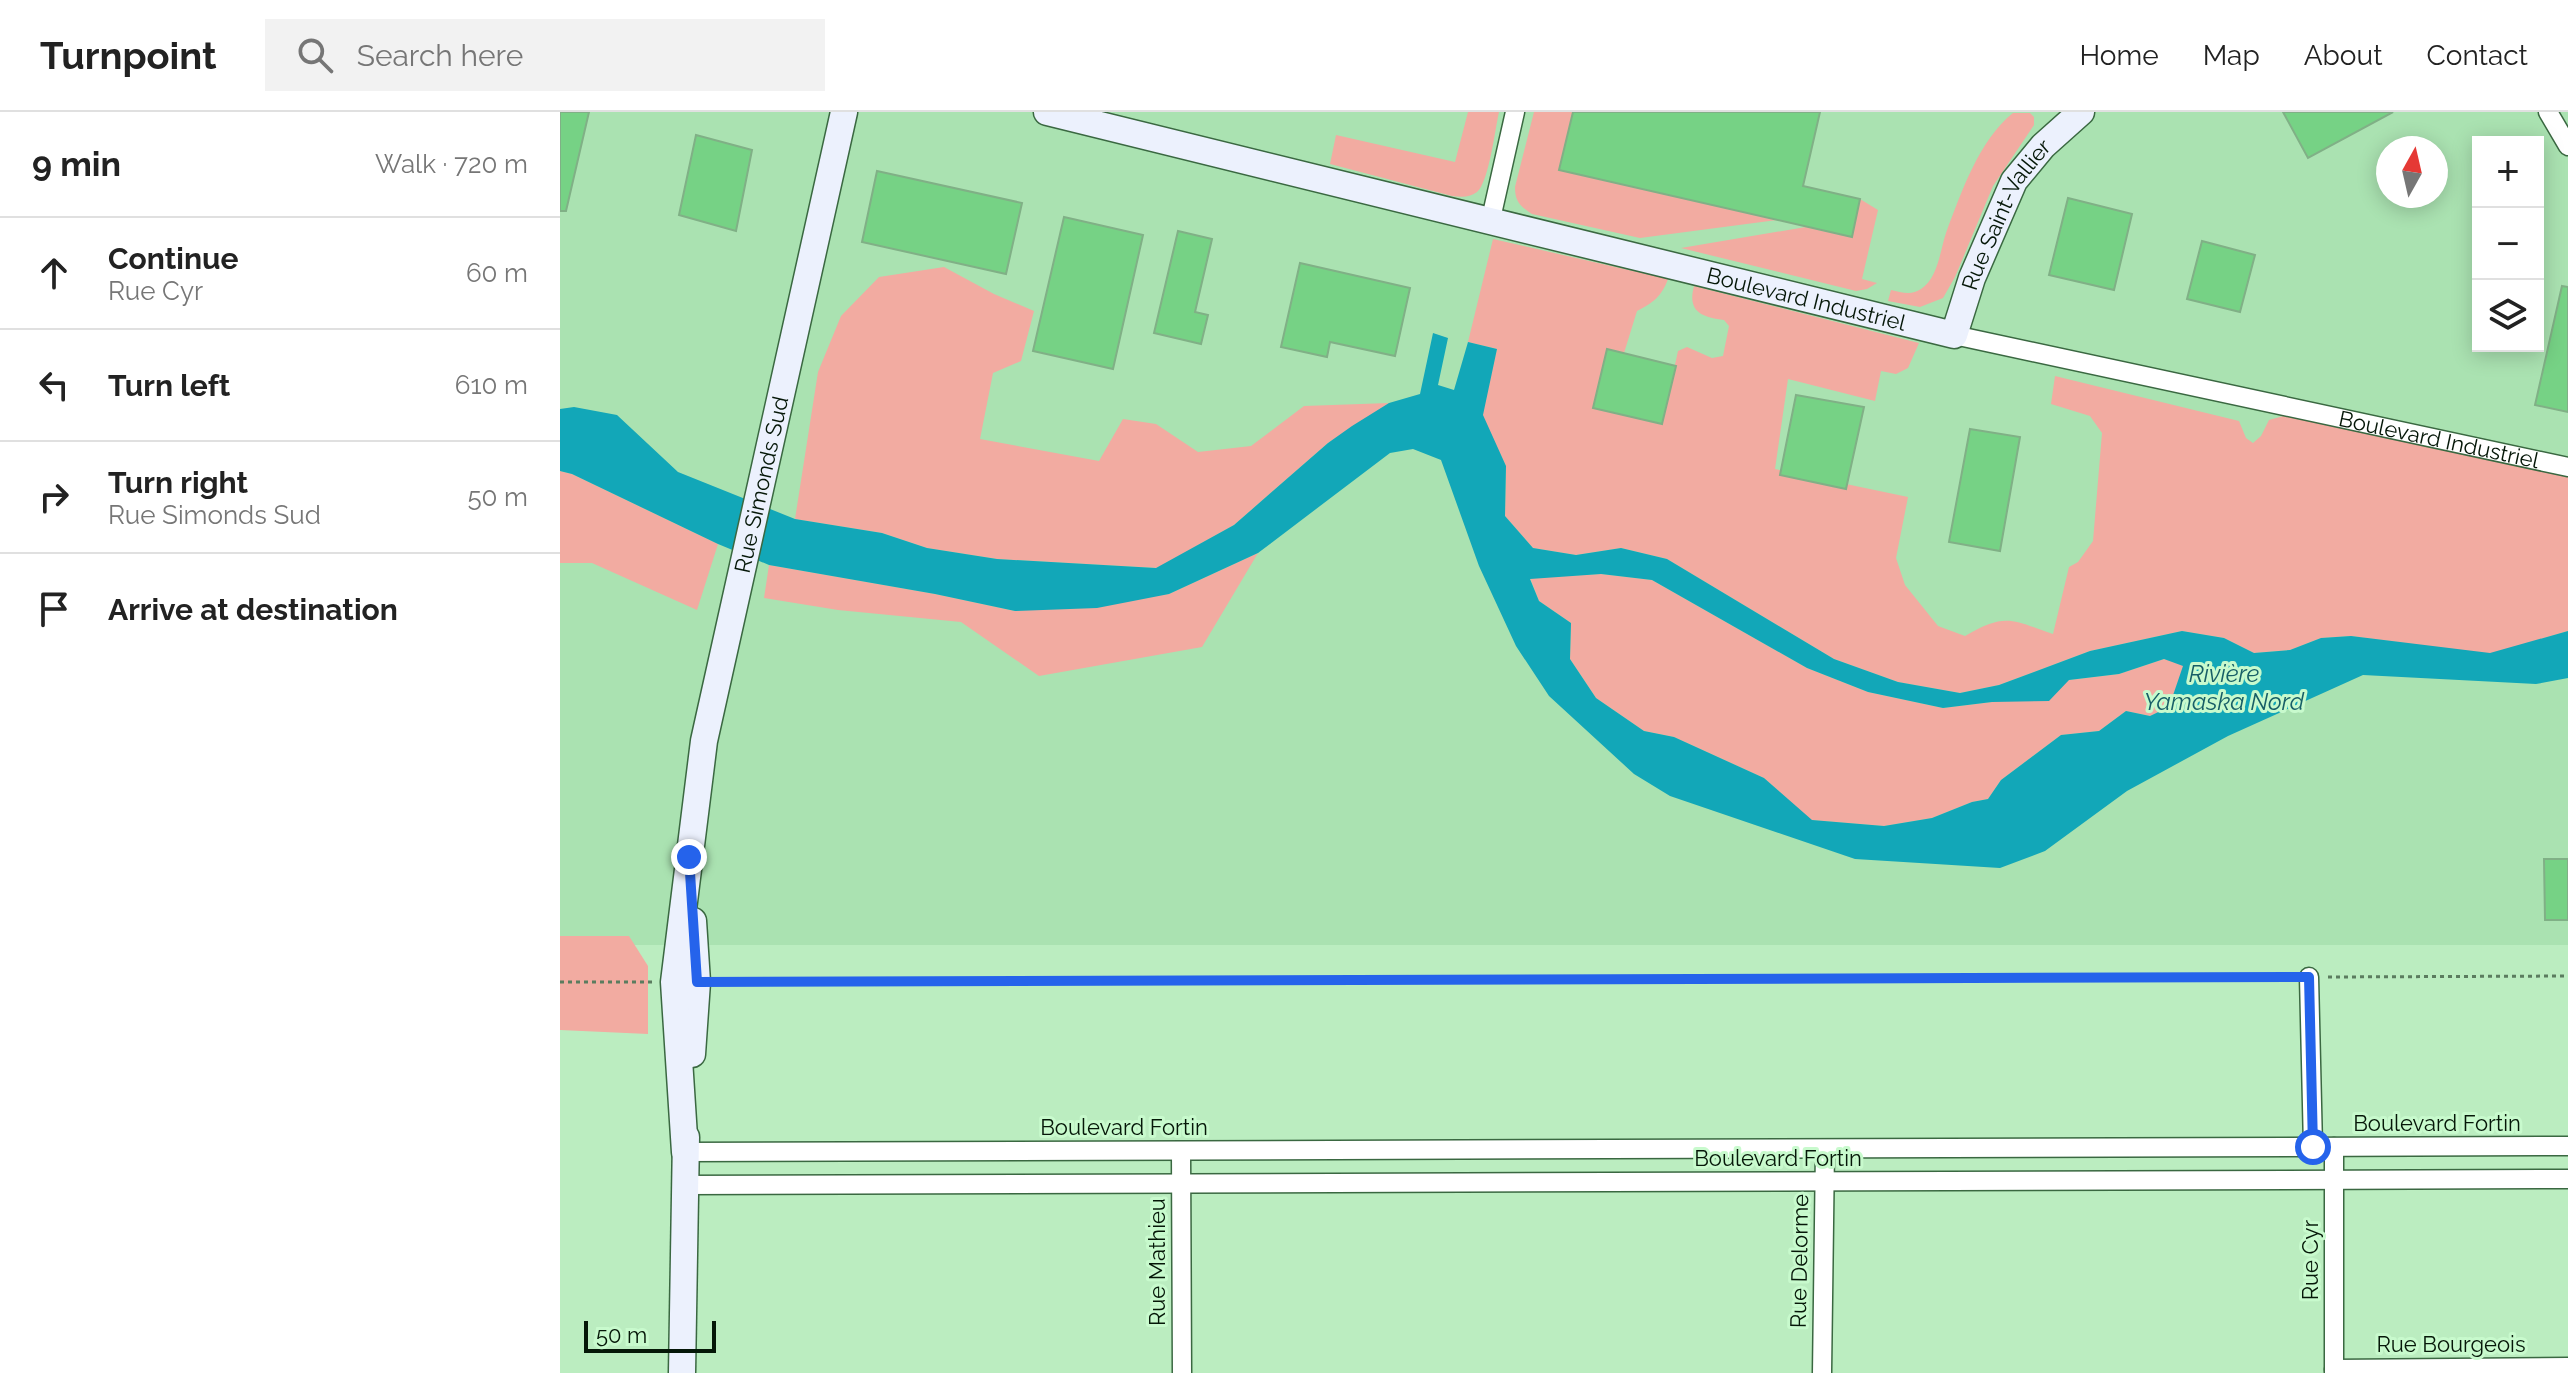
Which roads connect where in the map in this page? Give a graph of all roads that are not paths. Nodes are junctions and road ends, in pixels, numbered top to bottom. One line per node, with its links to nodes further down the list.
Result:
1 (844, 112): 19 (street, Rue Simonds Sud)
2 (1047, 112): 7 (street, Boulevard Industriel)
3 (1515, 112): 7 (street)
4 (2081, 112): 8 (street, Rue Saint-Vallier)
5 (2548, 112): 6 (street)
6 (2568, 146)
7 (1490, 223): 8 (street, Boulevard Industriel)
8 (1954, 335): 9 (street, Boulevard Industriel)
9 (2568, 467)
10 (2309, 977): 12 (street)
11 (2568, 1146): 13 (street, Boulevard Fortin)
12 (2313, 1147): 13 (street, Boulevard Fortin); 14 (street, Boulevard Fortin)
13 (2334, 1147): 23 (street, Rue Cyr)
14 (2067, 1148): 16 (street, Boulevard Fortin); 22 (street)
15 (1585, 1149): 16 (street, Boulevard Fortin); 17 (street, Boulevard Fortin); 24 (street)
16 (1825, 1149): 25 (street, Rue Delorme)
17 (1363, 1150): 18 (street, Boulevard Fortin); 26 (street)
18 (1181, 1151): 20 (street, Boulevard Fortin); 27 (street, Rue Mathieu)
19 (685, 1152): 20 (street, Boulevard Fortin); 28 (street, Rue Simonds Sud)
20 (932, 1152): 29 (street)
21 (2568, 1179): 23 (street, Boulevard Fortin)
22 (2068, 1180): 23 (street, Boulevard Fortin); 25 (street, Boulevard Fortin)
23 (2334, 1180): 31 (street, Rue Cyr)
24 (1584, 1182): 25 (street, Boulevard Fortin); 26 (street, Boulevard Fortin)
25 (1824, 1182): 34 (street, Rue Delorme)
26 (1363, 1183): 27 (street, Boulevard Fortin)
27 (1181, 1184): 29 (street, Boulevard Fortin); 33 (street, Rue Mathieu)
28 (684, 1185): 29 (street, Boulevard Fortin); 32 (street, Rue Simonds Sud)
29 (933, 1185)
30 (2568, 1367): 31 (street, Rue Bourgeois)
31 (2334, 1371)
32 (682, 1373)
33 (1182, 1373)
34 (1822, 1373)

